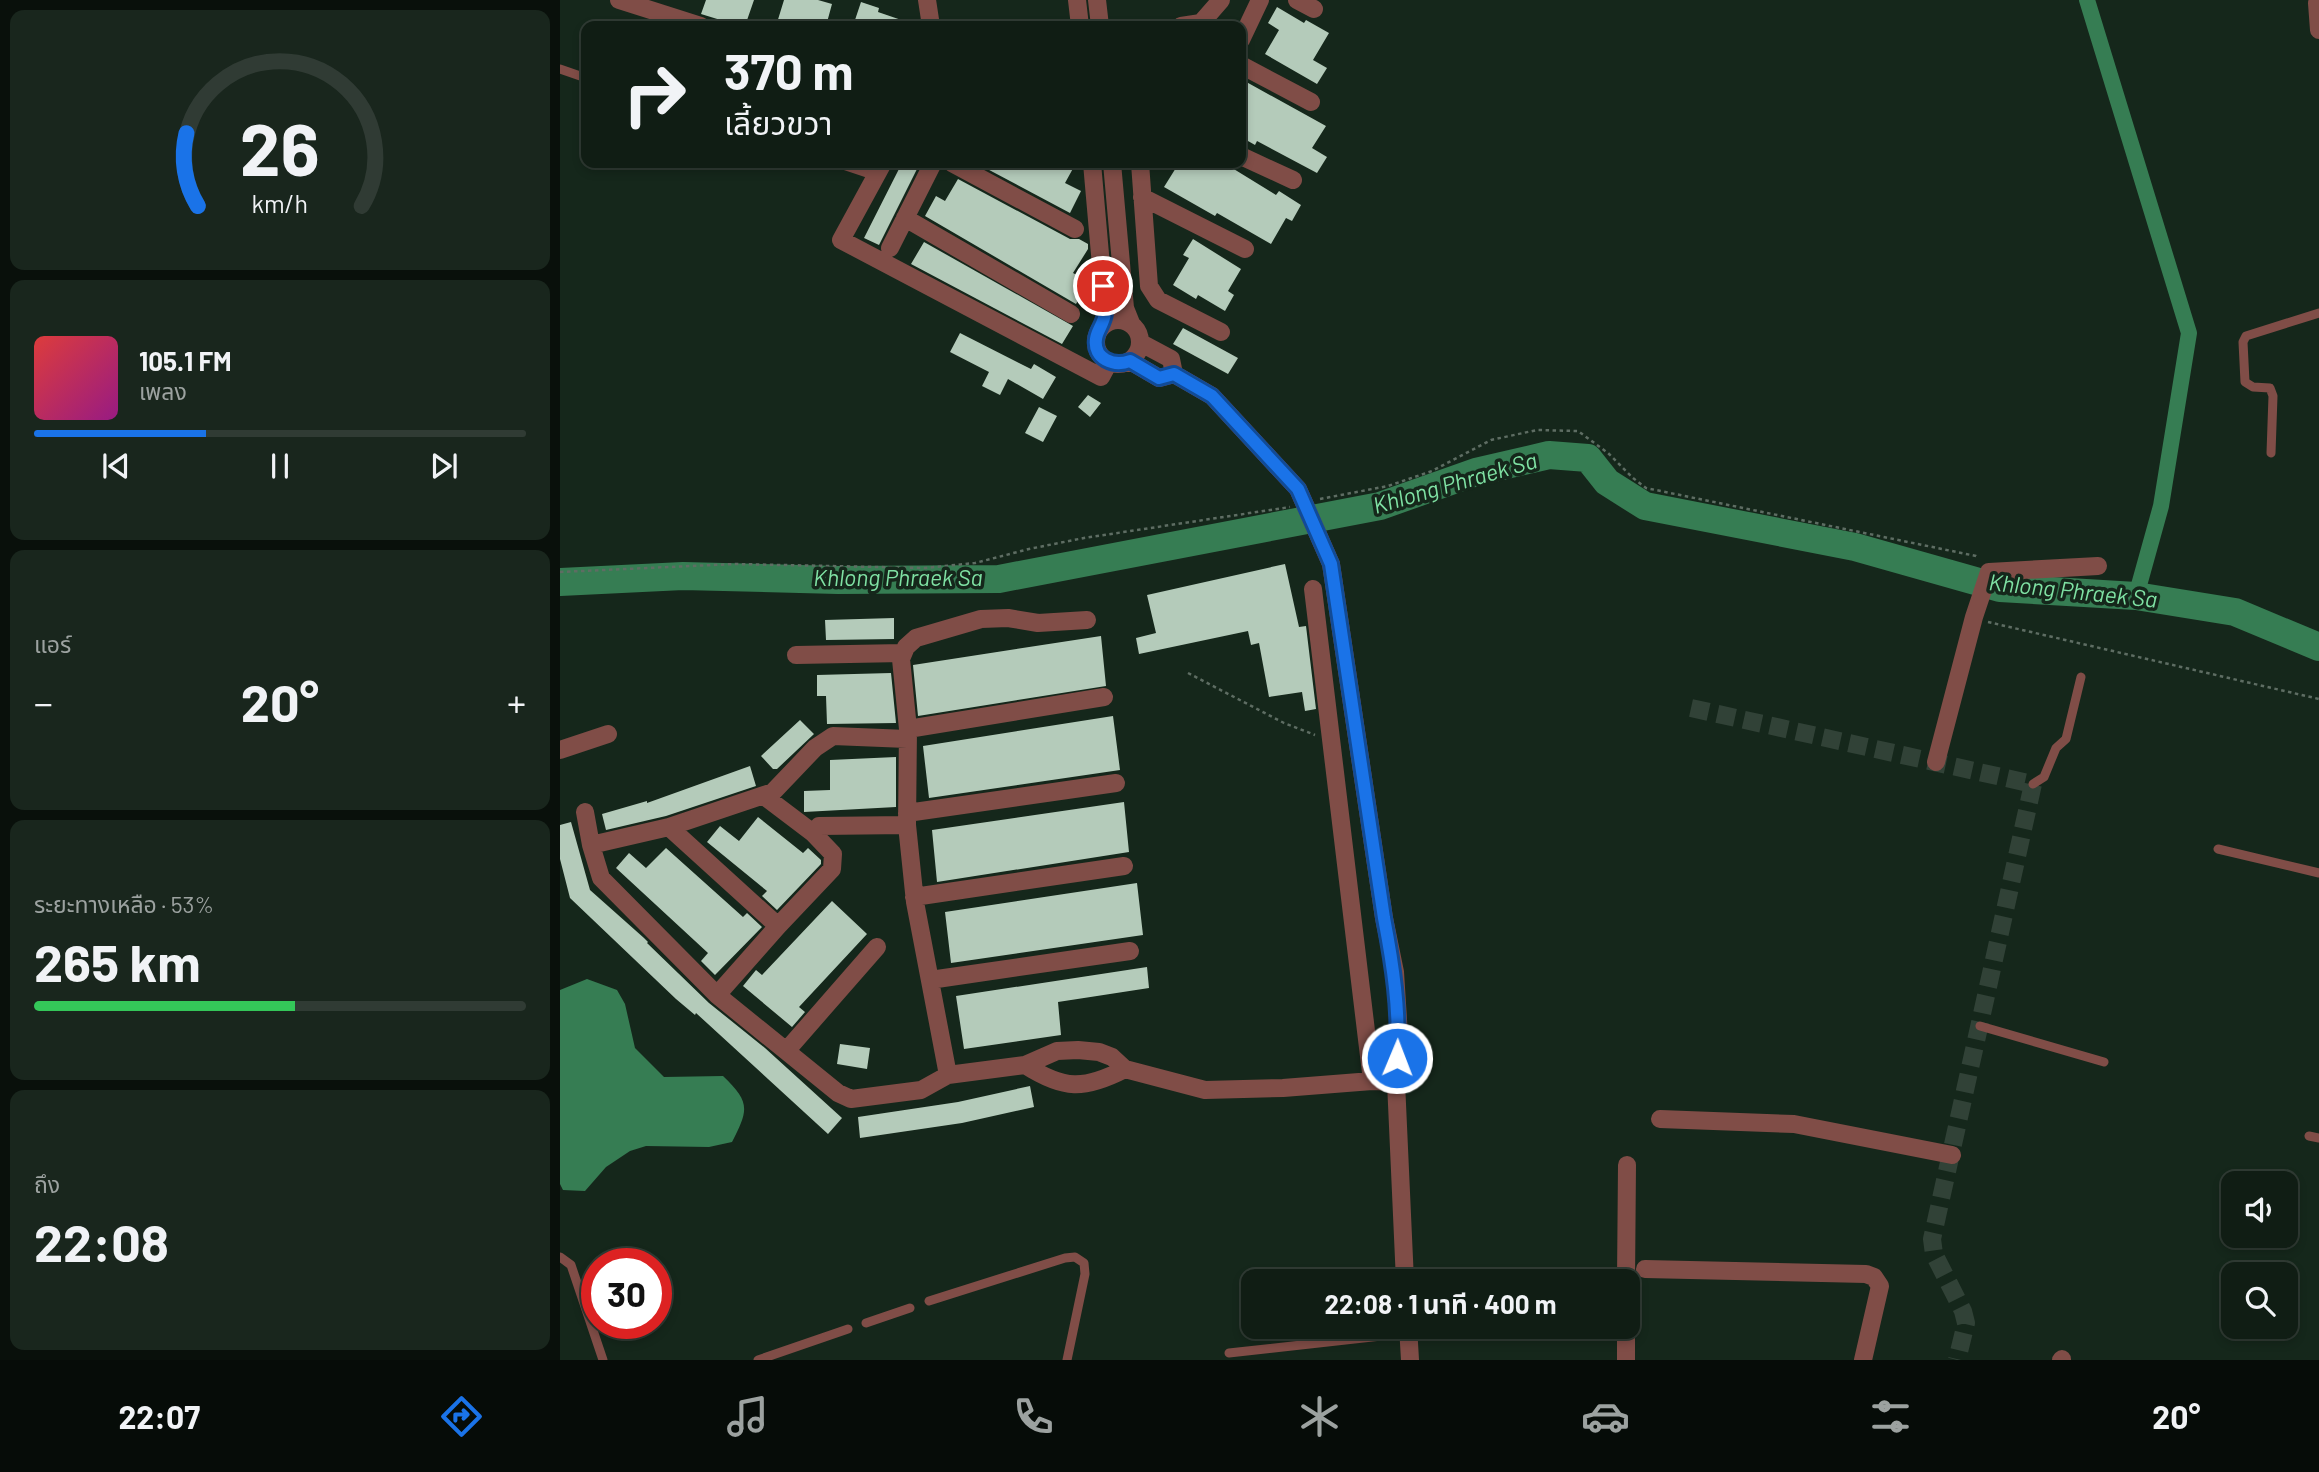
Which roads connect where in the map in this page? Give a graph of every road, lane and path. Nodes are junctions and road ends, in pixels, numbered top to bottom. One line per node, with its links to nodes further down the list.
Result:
1 (618, 0): 10 (street)
2 (927, 0): 11 (street)
3 (1077, 0): 12 (street)
4 (1097, 0): 13 (street)
5 (1221, 0): 14 (street)
6 (1260, 0): 15 (street)
7 (1297, 0): 9 (street)
8 (2317, 2): 16 (street)
9 (1314, 9)
10 (685, 21)
11 (930, 21)
12 (1079, 21)
13 (1099, 21)
14 (1204, 21)
15 (1246, 29)
16 (2319, 30)
17 (1246, 68): 20 (street)
18 (560, 69): 19 (lane)
19 (581, 76)
20 (1311, 102)
21 (1246, 158): 28 (street)
22 (930, 168): 30 (street)
23 (961, 168): 31 (street)
24 (1092, 168): 37 (street)
25 (1112, 168): 36 (street)
26 (1140, 168): 29 (street)
27 (880, 170): 41 (street)
28 (1293, 180)
29 (1142, 198): 33 (street); 38 (street)
30 (905, 218): 32 (street); 35 (street)
31 (1075, 229)
32 (890, 248)
33 (1245, 249)
34 (2319, 313): 43 (lane)
35 (1072, 314)
36 (1131, 323): 37 (street); 39 (street)
37 (1103, 326): 41 (street)
38 (1221, 332)
39 (1141, 343): 40 (street); 42 (street)
40 (1130, 361): 41 (street); 42 (street)
41 (1109, 362)
42 (1174, 374): 83 (street)
43 (2271, 453)
44 (2098, 566): 46 (street)
45 (1313, 589): 56 (street)
46 (1976, 618): 53 (path); 58 (street)
47 (1087, 620): 48 (street)
48 (903, 653): 49 (street); 55 (street)
49 (796, 655)
50 (1188, 673): 56 (path)
51 (2081, 677): 60 (lane)
52 (1104, 698): 55 (street)
53 (2319, 699)
54 (608, 734): 57 (street)
55 (907, 734): 61 (street); 63 (street)
56 (1331, 741): 82 (street)
57 (560, 750)
58 (1936, 762)
59 (1116, 783): 63 (street)
60 (2034, 784)
61 (764, 796): 64 (street); 65 (street)
62 (585, 812): 66 (street)
63 (907, 819): 65 (street); 70 (street)
64 (669, 827): 66 (street); 71 (street)
65 (813, 833): 71 (street)
66 (592, 845): 75 (street)
67 (2218, 849): 69 (lane)
68 (1124, 866): 70 (street)
69 (2319, 873)
70 (914, 897): 74 (street)
71 (778, 926): 75 (street)
72 (877, 947): 77 (street)
73 (1130, 951): 74 (street)
74 (930, 980): 81 (street)
75 (717, 995): 77 (street)
76 (1980, 1026): 78 (lane)
77 (787, 1050): 81 (street)
78 (2104, 1062)
79 (1026, 1065): 80 (street); 80 (street); 81 (street)
80 (1125, 1069): 82 (street)
81 (948, 1075)
82 (1372, 1081): 83 (street)
83 (1395, 1082): 88 (street)
84 (1660, 1119): 85 (street)
85 (1952, 1154)
86 (1627, 1165): 89 (street)
87 (560, 1257): 99 (lane)
88 (1404, 1269)
89 (1626, 1269)
90 (1645, 1269): 104 (street)
91 (929, 1301): 101 (lane)
92 (910, 1308): 93 (lane)
93 (866, 1323)
94 (848, 1329): 100 (lane)
95 (1338, 1339): 98 (lane)
96 (1408, 1339): 102 (street)
97 (1626, 1339): 103 (street)
98 (1229, 1353)
99 (603, 1360)
100 (758, 1360)
101 (1067, 1360)
102 (1409, 1360)
103 (1626, 1360)
104 (1863, 1360)

